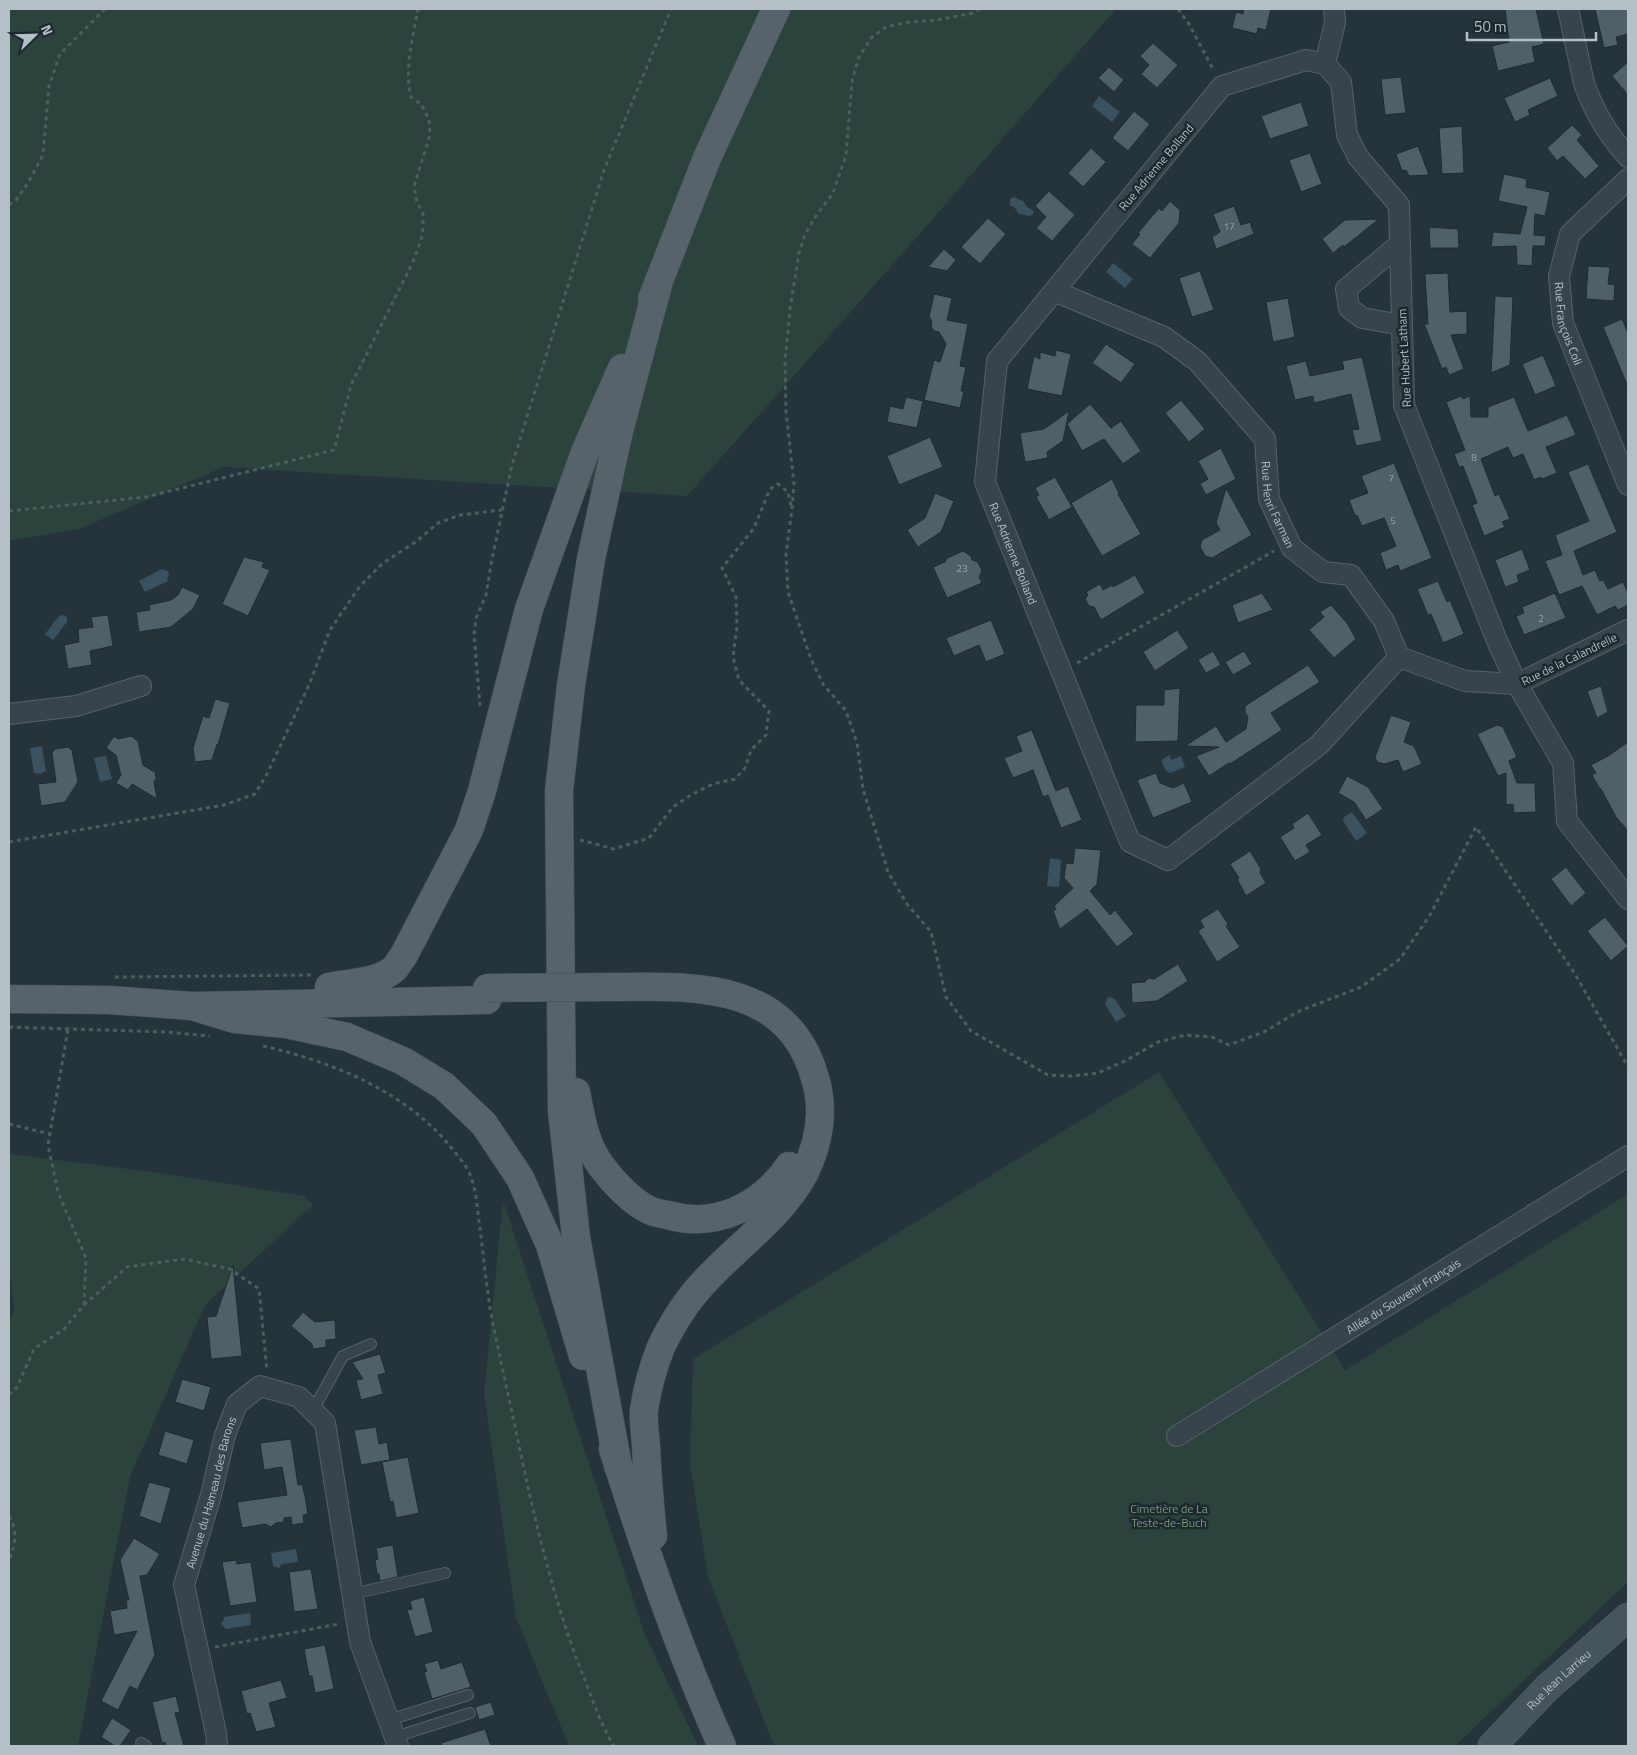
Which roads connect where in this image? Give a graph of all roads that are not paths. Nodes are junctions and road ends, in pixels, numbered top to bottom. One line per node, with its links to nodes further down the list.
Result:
1 (776, 9): 8 (main road)
2 (1334, 9): 4 (street)
3 (1568, 9): 5 (street)
4 (1325, 64): 7 (street, Rue Hubert Latham); 9 (street, Rue Adrienne Bolland)
5 (1628, 157)
6 (1628, 179): 11 (street, Rue François Coli)
7 (1400, 244): 10 (street, Rue Hubert Latham); 10 (street)
8 (659, 281): 18 (main road); 24 (main road)
9 (1054, 291): 13 (street, Rue Henri Farman); 13 (street, Rue Adrienne Bolland)
10 (1402, 325): 14 (street, Rue Hubert Latham)
11 (1628, 485)
12 (1628, 630): 14 (street, Rue de la Calandrelle)
13 (1399, 657): 14 (street)
14 (1517, 684): 17 (street, Rue de la Calandrelle)
15 (141, 686): 16 (street)
16 (9, 714)
17 (1628, 899)
18 (321, 981): 19 (main road); 21 (main road)
19 (108, 989): 22 (main road); 23 (main road)
20 (611, 993): 21 (main road, bridge); 24 (main road); 31 (main road)
21 (487, 994): 23 (main road)
22 (9, 999)
23 (192, 1006): 29 (main road)
24 (561, 1021): 29 (main road)
25 (1628, 1156): 28 (street, Allée du Souvenir Français)
26 (371, 1344): 27 (lane)
27 (313, 1410): 32 (street); 37 (street, Avenue du Hameau des Barons)
28 (1177, 1436)
29 (618, 1466): 31 (main road)
30 (445, 1573): 32 (lane)
31 (656, 1578): 38 (main road)
32 (352, 1594): 36 (street)
33 (1628, 1617): 39 (street, Rue Jean Larrieu)
34 (468, 1695): 36 (lane)
35 (470, 1713): 36 (lane)
36 (394, 1735)
37 (217, 1746)
38 (722, 1746)
39 (1492, 1746)

